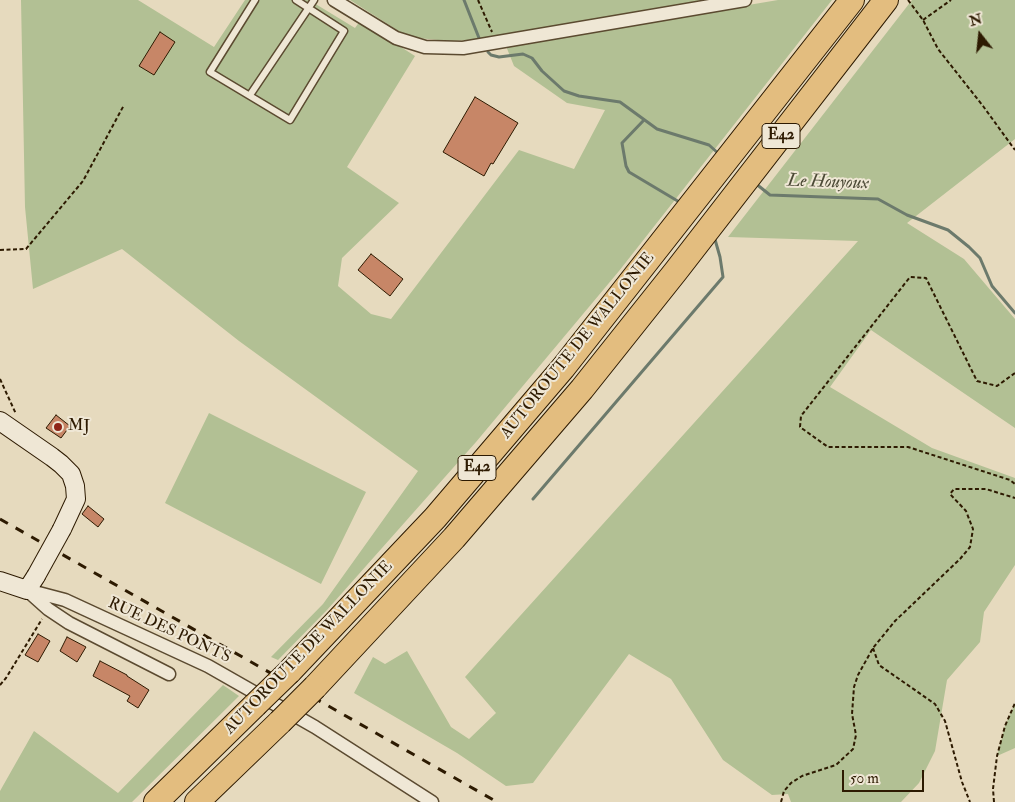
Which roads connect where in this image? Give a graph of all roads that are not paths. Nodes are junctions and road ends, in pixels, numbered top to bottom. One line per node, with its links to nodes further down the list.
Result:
1 (255, 0): 9 (lane)
2 (296, 0): 8 (lane)
3 (314, 0): 8 (lane)
4 (334, 0): 5 (street)
5 (745, 0)
6 (852, 0): 14 (highway, AUTOROUTE DE WALLONIE / E42, bridge)
7 (886, 0): 15 (highway, AUTOROUTE DE WALLONIE / E42, bridge)
8 (308, 8): 9 (lane); 9 (lane)
9 (250, 95)
10 (0, 421): 12 (street, bridge)
11 (0, 581): 12 (street)
12 (31, 583): 13 (street); 16 (street, RUE DES PONTS)
13 (169, 674)
14 (156, 802)
15 (197, 802)
16 (432, 802)

